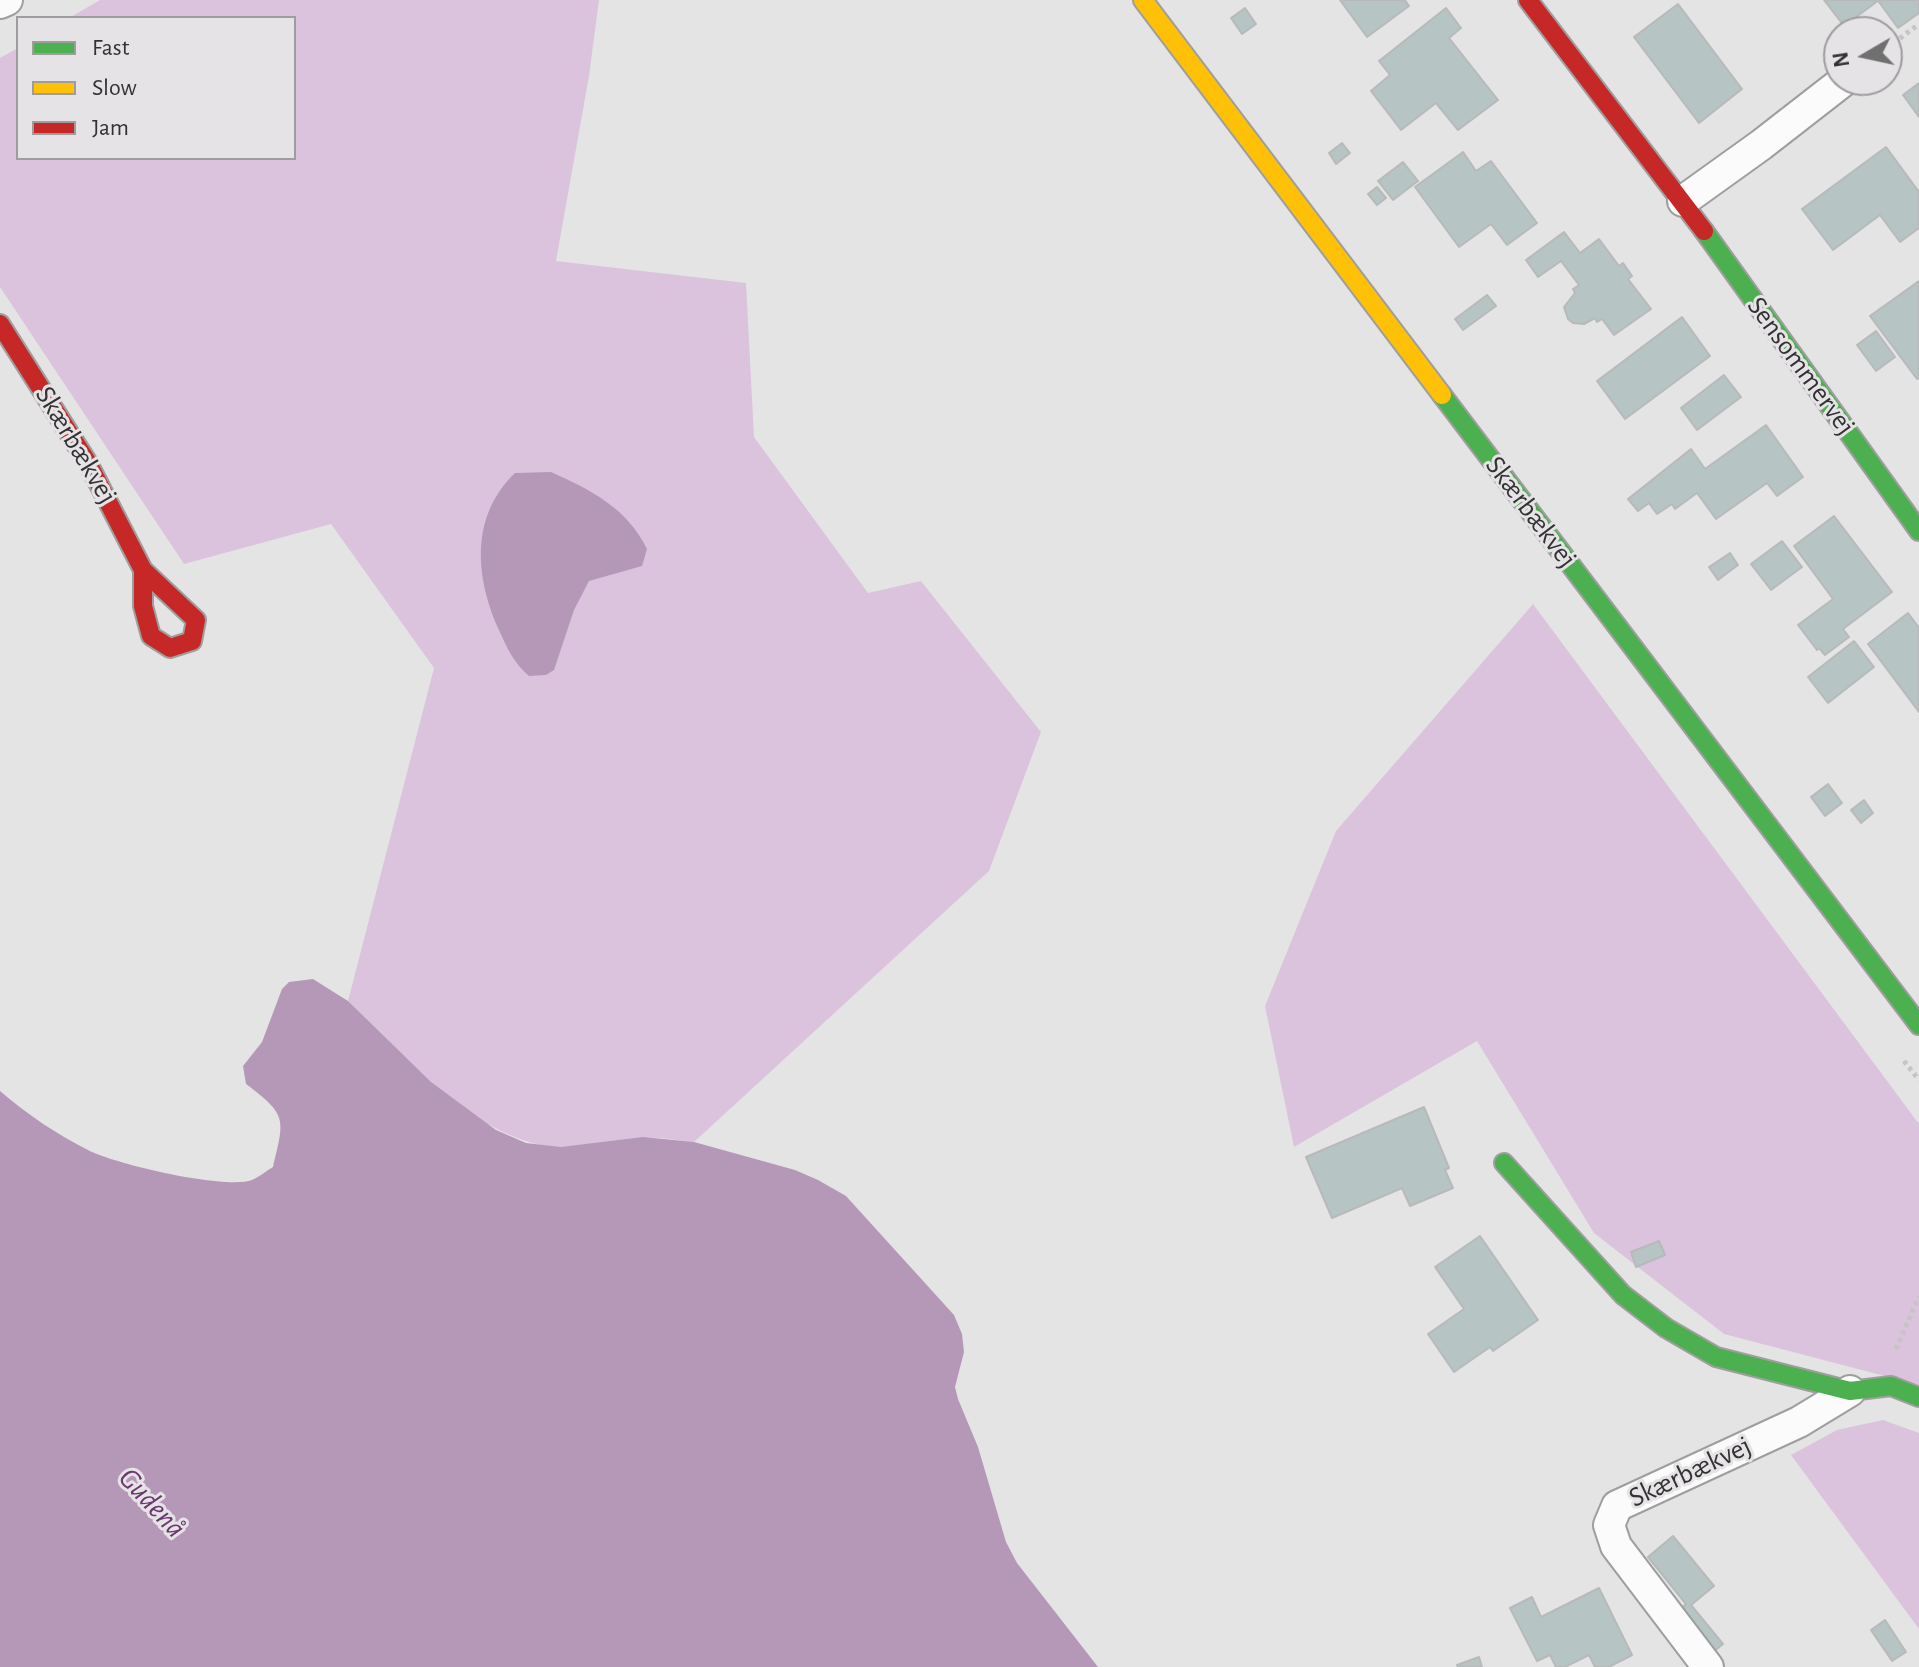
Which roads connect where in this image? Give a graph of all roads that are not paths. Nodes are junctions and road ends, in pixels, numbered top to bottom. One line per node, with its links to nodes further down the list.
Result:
1 (7, 0): 4 (street)
2 (1143, 0): 10 (street, Skærbækvej)
3 (1528, 0): 6 (street, Sensommervej)
4 (0, 3)
5 (1824, 96): 6 (street)
6 (1683, 201): 8 (street, Sensommervej)
7 (0, 324): 9 (street, Skærbækvej)
8 (1919, 531)
9 (143, 570)
10 (1919, 1025)
11 (1504, 1163): 12 (street, Skærbækvej)
12 (1850, 1391): 13 (street, Skærbækvej); 14 (street, Skærbækvej)
13 (1919, 1397)
14 (1708, 1667)

